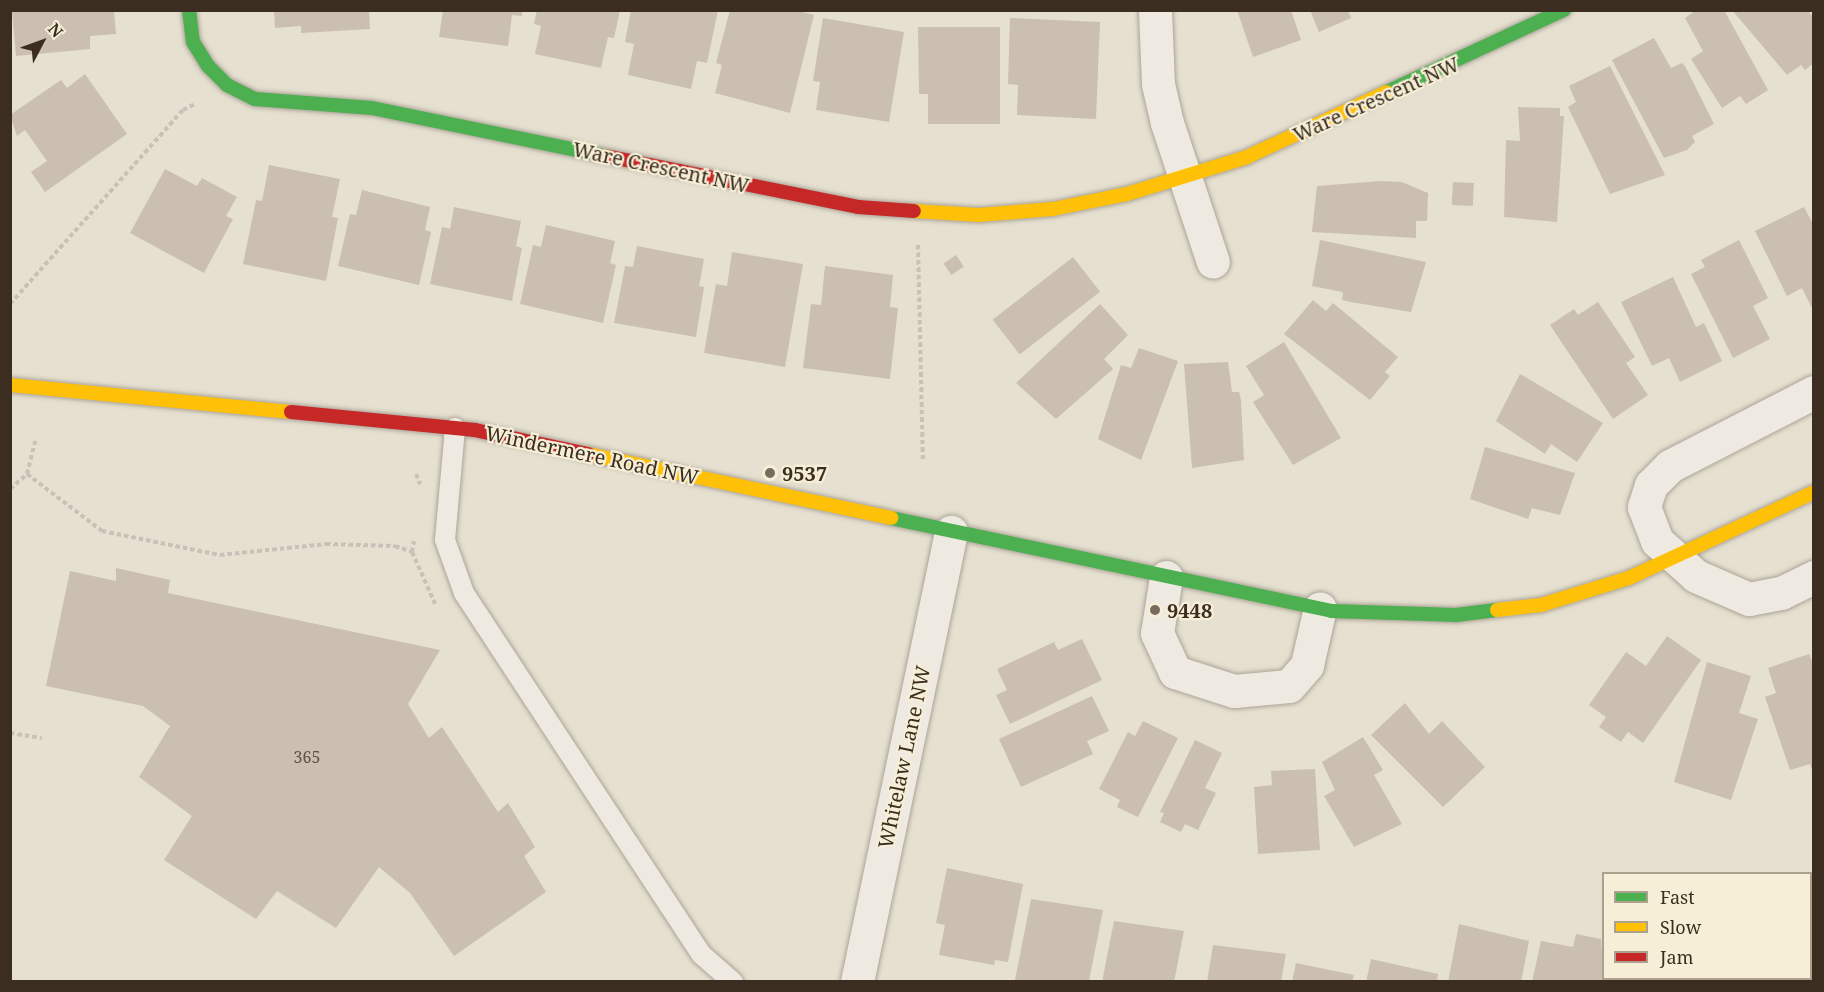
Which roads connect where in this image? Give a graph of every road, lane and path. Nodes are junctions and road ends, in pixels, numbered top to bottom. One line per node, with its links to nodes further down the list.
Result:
1 (189, 10): 4 (street, Ware Crescent NW)
2 (1155, 10): 5 (street)
3 (1564, 10): 5 (street, Ware Crescent NW)
4 (227, 86): 6 (street, Ware Crescent NW); 8 (path)
5 (1183, 178): 6 (street, Ware Crescent NW); 7 (street)
6 (917, 214): 13 (path)
7 (1213, 262)
8 (10, 304)
9 (10, 385): 11 (street, Windermere Road NW)
10 (1814, 392): 21 (street)
11 (455, 428): 20 (street, Windermere Road NW); 27 (lane)
12 (34, 441): 14 (path)
13 (923, 462)
14 (27, 474): 16 (path); 19 (path)
15 (416, 474): 17 (path)
16 (10, 489)
17 (422, 489)
18 (1814, 492): 21 (street, Windermere Road NW)
19 (417, 530)
20 (951, 532): 22 (street, Windermere Road NW); 28 (street, Whitelaw Lane NW)
21 (1676, 558): 23 (street); 24 (street, Windermere Road NW)
22 (1166, 577): 24 (street, Windermere Road NW); 24 (street)
23 (1814, 577)
24 (1320, 608)
25 (10, 733): 26 (path)
26 (42, 738)
27 (733, 981)
28 (857, 981)

